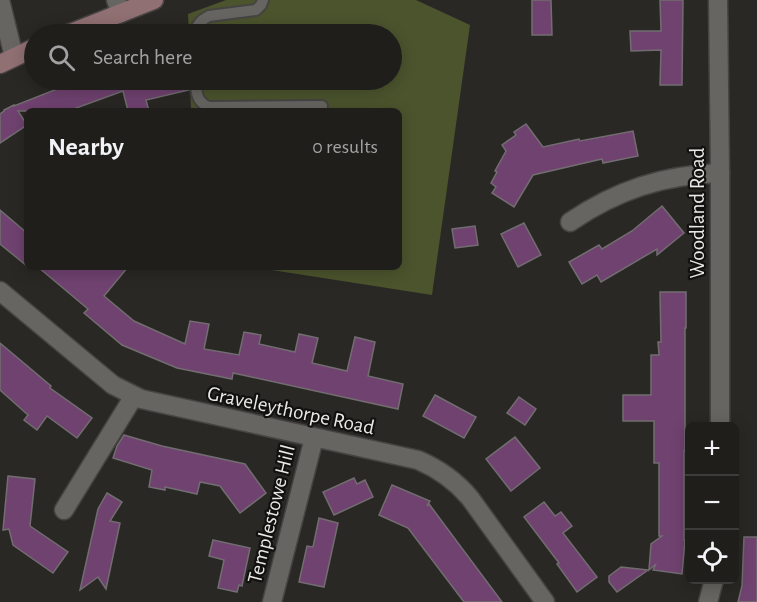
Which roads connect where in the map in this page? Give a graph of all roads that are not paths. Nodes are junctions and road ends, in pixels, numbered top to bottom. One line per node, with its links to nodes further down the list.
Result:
1 (0, 0): 9 (street)
2 (154, 0): 5 (street)
3 (263, 0): 7 (lane)
4 (718, 0): 12 (street, Woodland Road)
5 (118, 7): 6 (street)
6 (87, 24)
7 (199, 24)
8 (24, 52): 9 (street)
9 (7, 60)
10 (197, 90): 11 (lane)
11 (322, 106)
12 (720, 173): 13 (street); 16 (street, Woodland Road)
13 (570, 222)
14 (0, 291): 15 (street, Graveleythorpe Road)
15 (134, 396): 17 (street, Graveleythorpe Road); 18 (street)
16 (720, 422)
17 (314, 438): 20 (street, Templestowe Hill); 21 (street, Graveleythorpe Road)
18 (64, 510)
19 (713, 584): 22 (street)
20 (272, 602)
21 (545, 602)
22 (708, 602)

